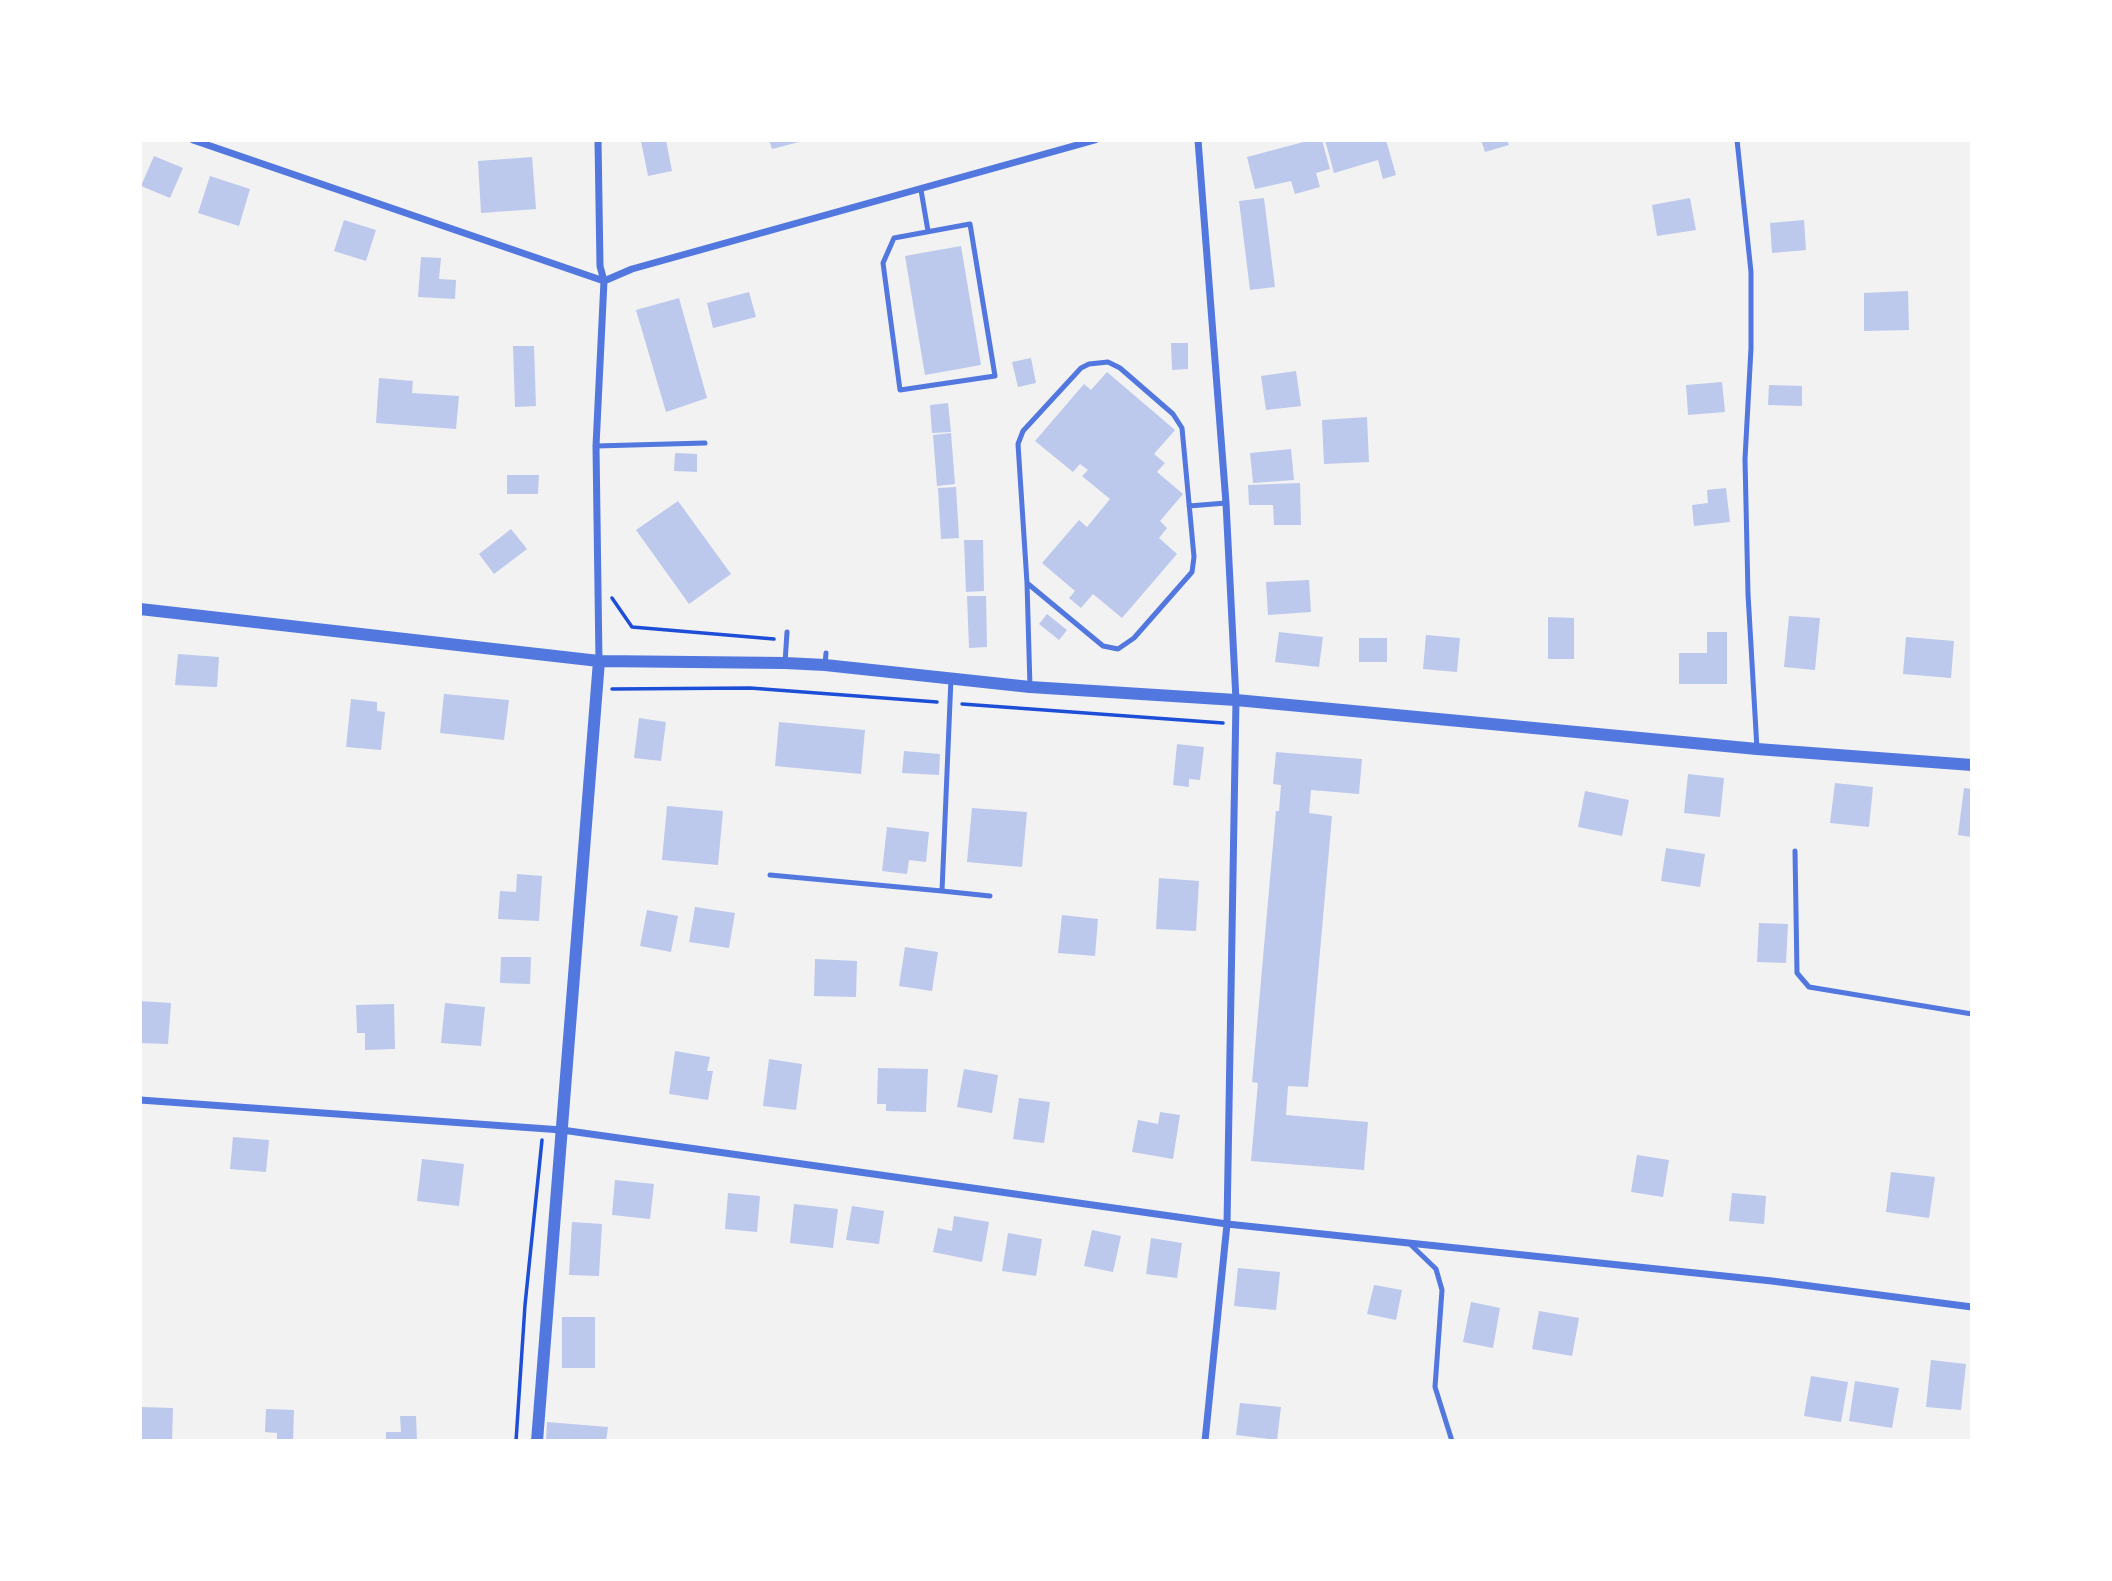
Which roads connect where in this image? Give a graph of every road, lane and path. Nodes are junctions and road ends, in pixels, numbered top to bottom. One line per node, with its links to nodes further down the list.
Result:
1 (193, 140): 8 (street)
2 (598, 140): 8 (street)
3 (1095, 140): 6 (street)
4 (1198, 140): 11 (street)
5 (1737, 140): 24 (lane)
6 (921, 190): 7 (lane); 8 (street)
7 (928, 231): 7 (lane)
8 (604, 281): 10 (street)
9 (705, 443): 10 (lane)
10 (596, 446): 16 (street)
11 (1226, 503): 12 (lane); 21 (street)
12 (1189, 506): 13 (lane); 13 (lane)
13 (1027, 583): 19 (lane)
14 (140, 609): 16 (street)
15 (787, 632): 17 (lane)
16 (599, 661): 17 (street); 20 (street)
17 (785, 663): 18 (street)
18 (951, 678): 19 (street); 22 (lane)
19 (1030, 687): 21 (street)
20 (597, 690): 22 (path); 33 (street)
21 (1236, 700): 23 (street); 24 (street)
22 (950, 703): 23 (path); 28 (lane)
23 (1235, 724): 34 (street)
24 (1757, 749): 25 (street)
25 (1972, 765)
26 (1795, 851): 30 (lane)
27 (770, 876): 28 (lane)
28 (942, 891): 29 (lane)
29 (990, 896)
30 (1972, 1014)
31 (140, 1100): 32 (street)
32 (543, 1130): 33 (street); 37 (path)
33 (562, 1130): 34 (street); 38 (street)
34 (1227, 1224): 35 (street); 39 (street)
35 (1409, 1243): 36 (street); 40 (lane)
36 (1972, 1307)
37 (516, 1441)
38 (537, 1441)
39 (1205, 1441)
40 (1452, 1441)

